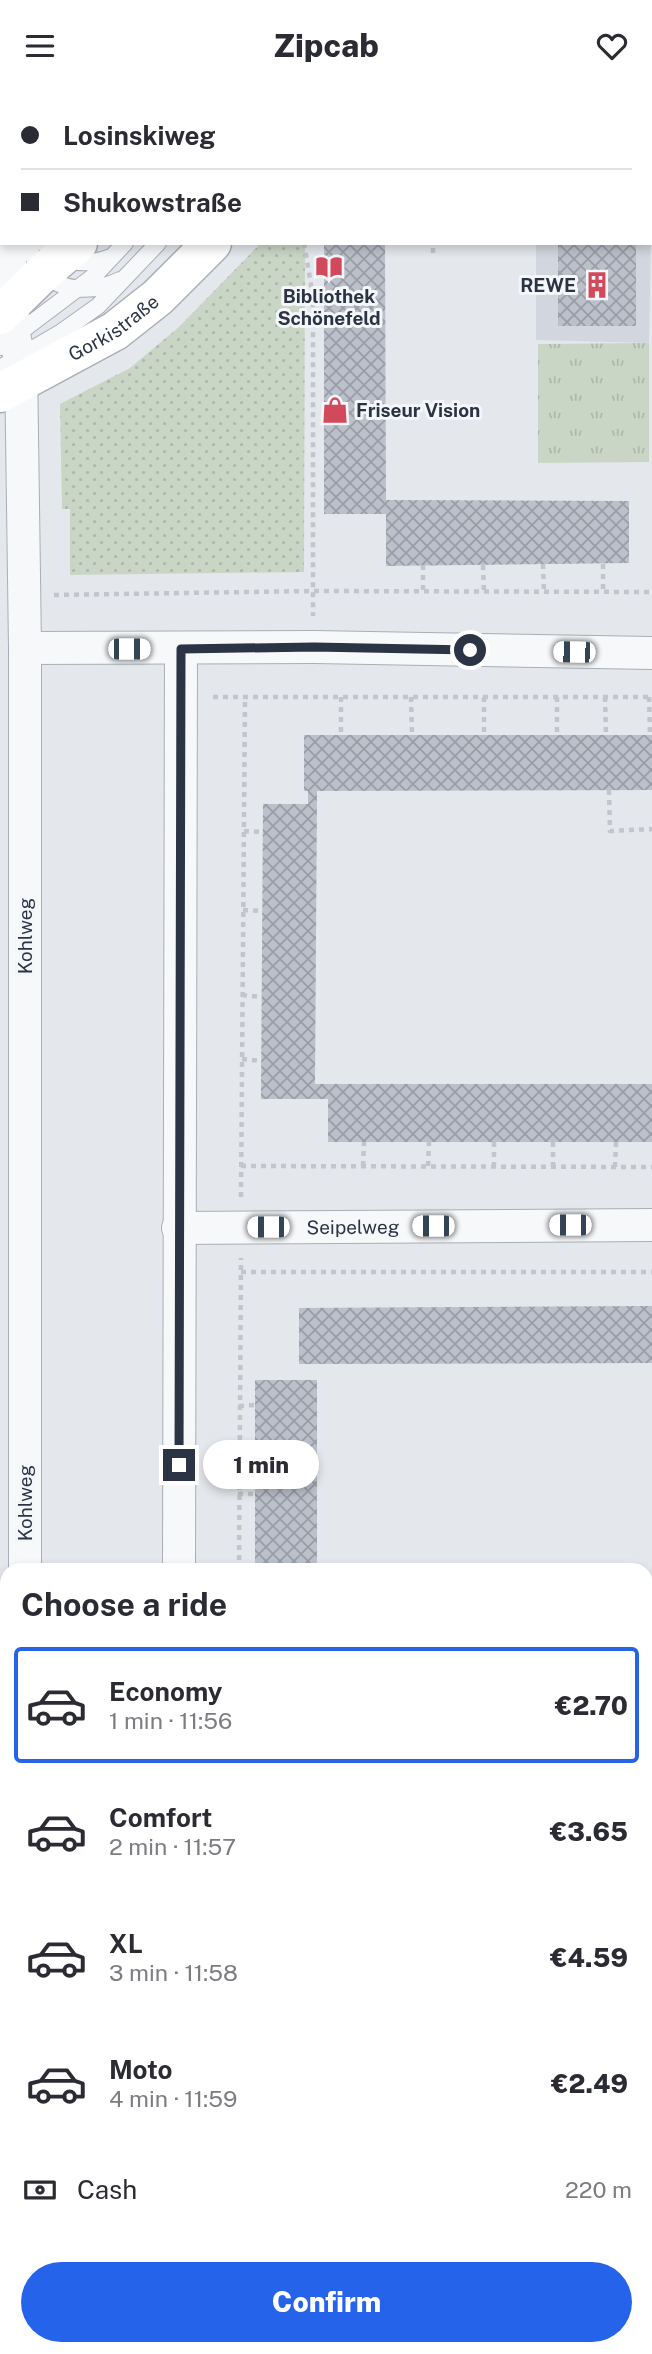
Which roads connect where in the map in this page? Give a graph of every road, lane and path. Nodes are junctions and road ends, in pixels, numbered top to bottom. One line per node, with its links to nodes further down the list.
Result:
1 (9, 245): 10 (street, Kohlweg)
2 (117, 245): 8 (lane)
3 (156, 245): 9 (lane)
4 (210, 245): 10 (main road, Gorkistraße)
5 (304, 245): 15 (path)
6 (433, 245): 7 (path)
7 (433, 253)
8 (63, 258): 9 (lane); 10 (main road)
9 (133, 270): 10 (lane)
10 (8, 350): 21 (street, Kohlweg)
11 (543, 564): 17 (path)
12 (603, 564): 18 (path)
13 (423, 565): 20 (path)
14 (483, 565): 16 (path)
15 (313, 591): 20 (path); 21 (path); 22 (path)
16 (484, 592): 17 (path); 20 (path)
17 (544, 592): 18 (path)
18 (603, 592): 19 (path)
19 (652, 592)
20 (423, 593)
21 (24, 595): 23 (street, Kohlweg)
22 (314, 647): 24 (street); 25 (street)
23 (25, 648): 24 (street); 46 (street, Kohlweg)
24 (181, 649): 33 (street)
25 (652, 653)
26 (245, 697): 27 (path); 33 (path); 42 (path)
27 (341, 697): 28 (path); 34 (path)
28 (411, 697): 29 (path); 35 (path)
29 (484, 697): 30 (path); 36 (path)
30 (557, 697): 31 (path); 37 (path)
31 (605, 697): 32 (path); 39 (path)
32 (650, 697): 38 (path)
33 (181, 698): 65 (street)
34 (341, 735)
35 (412, 735)
36 (484, 735)
37 (557, 735)
38 (650, 735)
39 (607, 736)
40 (609, 790): 41 (path)
41 (652, 829)
42 (244, 831): 43 (path); 44 (path)
43 (263, 832)
44 (243, 910): 45 (path); 47 (path)
45 (262, 911)
46 (13, 969): 72 (street, Kohlweg)
47 (242, 995): 48 (path); 49 (path)
48 (261, 997)
49 (242, 1059): 50 (path); 56 (path)
50 (261, 1061)
51 (364, 1142): 57 (path)
52 (429, 1142): 58 (path)
53 (494, 1142): 59 (path)
54 (553, 1142): 60 (path)
55 (616, 1142): 61 (path)
56 (241, 1167): 57 (path); 64 (path)
57 (363, 1167): 58 (path)
58 (428, 1167): 59 (path)
59 (494, 1167): 60 (path)
60 (554, 1167): 61 (path)
61 (615, 1167): 62 (path)
62 (652, 1167)
63 (652, 1225): 64 (street, Seipelweg)
64 (241, 1227): 65 (street, Seipelweg); 66 (path)
65 (178, 1228): 73 (street)
66 (241, 1272): 67 (path); 69 (path)
67 (652, 1272)
68 (255, 1405): 69 (path)
69 (240, 1406): 70 (path)
70 (238, 1494): 71 (path); 74 (path)
71 (255, 1494)
72 (25, 1563)
73 (179, 1563)
74 (239, 1563)

